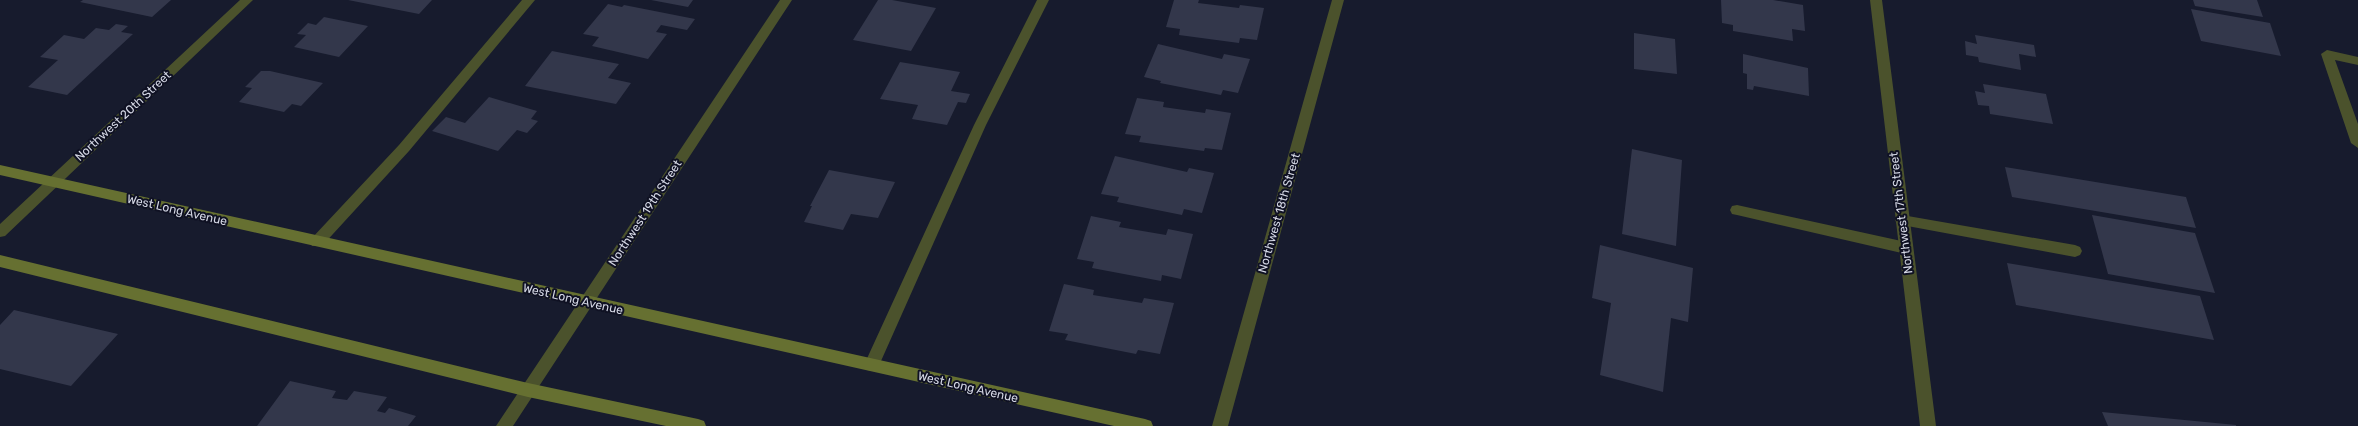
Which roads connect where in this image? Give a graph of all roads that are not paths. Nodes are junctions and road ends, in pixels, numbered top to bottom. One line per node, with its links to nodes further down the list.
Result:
1 (247, 0): 10 (street, Northwest 20th Street)
2 (529, 0): 14 (street)
3 (786, 0): 18 (street, Northwest 19th Street)
4 (1044, 0): 19 (street)
5 (1338, 0): 24 (street, Northwest 18th Street)
6 (1876, 0): 12 (street, Northwest 17th Street)
7 (2358, 61): 8 (street)
8 (2358, 143)
9 (0, 170): 10 (main road, West Long Avenue)
10 (53, 182): 13 (street, Northwest 20th Street); 14 (main road, West Long Avenue)
11 (1738, 210): 15 (street)
12 (1902, 220): 15 (street, Northwest 17th Street); 16 (street)
13 (0, 232)
14 (317, 242): 18 (main road, West Long Avenue)
15 (1906, 248): 25 (street, Northwest 17th Street)
16 (2075, 251)
17 (0, 262): 20 (main road)
18 (586, 302): 19 (main road, West Long Avenue); 20 (street, Northwest 19th Street)
19 (872, 365): 23 (main road, West Long Avenue)
20 (528, 390): 21 (street, Northwest 19th Street); 22 (main road)
21 (504, 426)
22 (698, 426)
23 (1146, 426)
24 (1220, 426)
25 (1928, 426)

